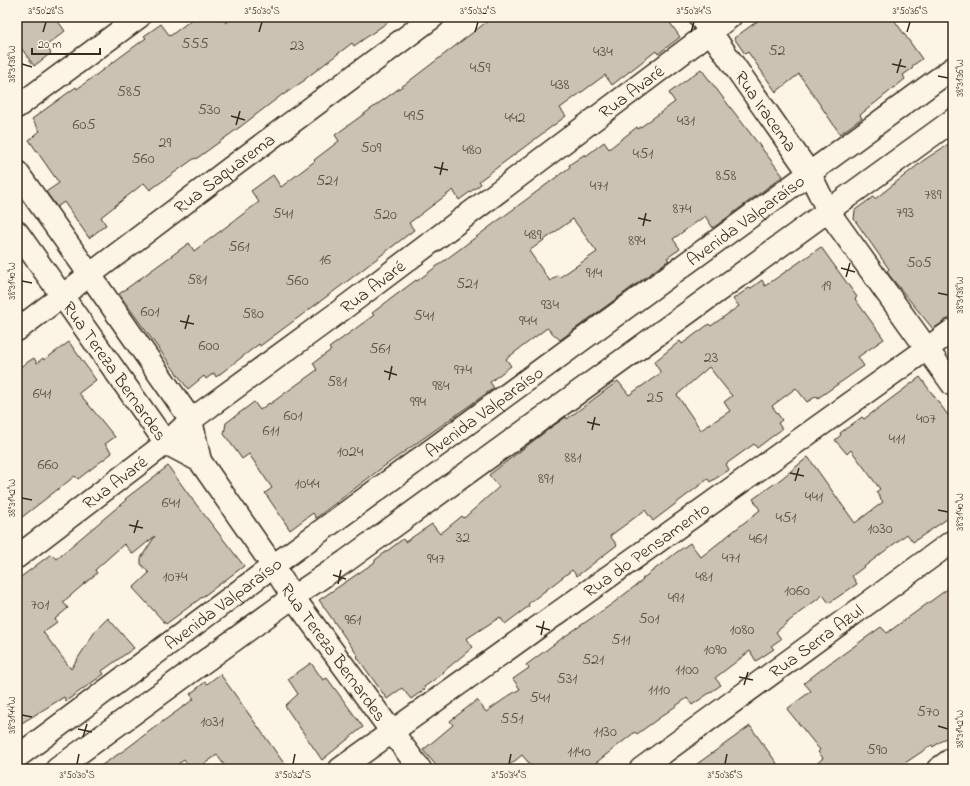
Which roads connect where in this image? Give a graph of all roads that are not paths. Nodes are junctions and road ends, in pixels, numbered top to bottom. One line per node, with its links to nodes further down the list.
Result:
1 (139, 17): 6 (street)
2 (433, 17): 12 (street, Rua Saquarema)
3 (730, 17): 4 (street, Rua Avaré)
4 (705, 25): 9 (street, Rua Iracema); 18 (street, Rua Avaré)
5 (953, 68): 9 (street, Avenida Valparaíso)
6 (17, 107)
7 (953, 120): 10 (street, Avenida Valparaíso)
8 (17, 172): 12 (street, Rua Tereza Bernardes)
9 (810, 174): 10 (street, Rua Iracema); 23 (street, Avenida Valparaíso)
10 (828, 211): 16 (street, Rua Iracema); 24 (street, Avenida Valparaíso)
11 (17, 232): 13 (street, Rua Tereza Bernardes)
12 (90, 275): 13 (street, Rua Saquarema); 18 (street, Rua Tereza Bernardes)
13 (62, 296): 14 (street, Rua Saquarema); 19 (street, Rua Tereza Bernardes)
14 (17, 330)
15 (953, 330): 16 (street, Rua do Pensamento)
16 (927, 348): 17 (street, Rua Iracema); 25 (street, Rua do Pensamento)
17 (953, 385)
18 (191, 420): 19 (street, Rua Avaré); 20 (street)
19 (166, 443): 20 (street, Rua Tereza Bernardes); 22 (street, Rua Avaré)
20 (200, 461): 23 (street, Rua Tereza Bernardes)
21 (953, 541): 31 (street, Rua Serra Azul)
22 (17, 557)
23 (273, 566): 24 (street, Rua Tereza Bernardes); 26 (street, Avenida Valparaíso)
24 (294, 597): 25 (street, Rua Tereza Bernardes); 28 (street, Avenida Valparaíso)
25 (392, 732): 29 (street, Rua do Pensamento); 30 (street, Rua Tereza Bernardes)
26 (17, 757)
27 (953, 758): 32 (street)
28 (57, 769)
29 (340, 769)
30 (420, 769)
31 (641, 769)
32 (938, 769)

